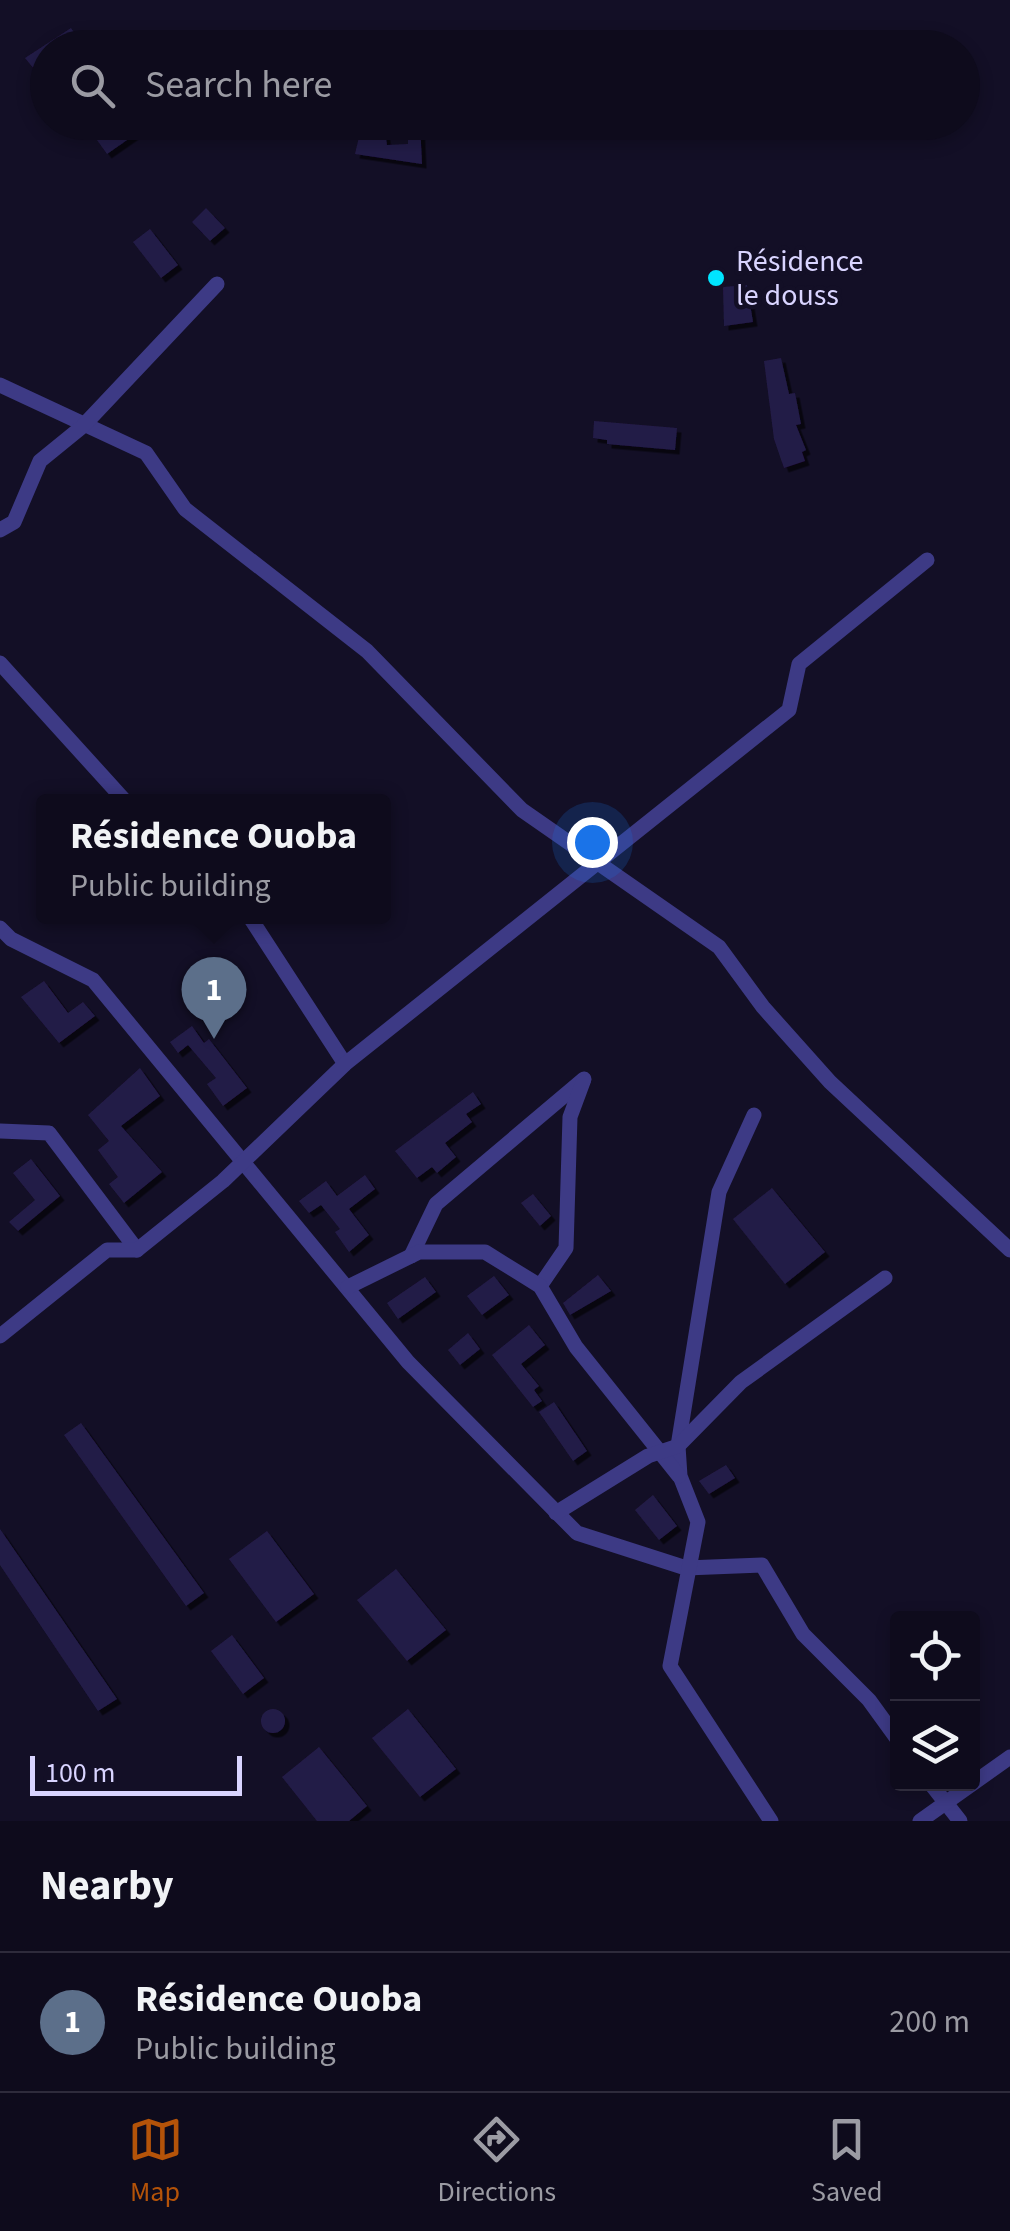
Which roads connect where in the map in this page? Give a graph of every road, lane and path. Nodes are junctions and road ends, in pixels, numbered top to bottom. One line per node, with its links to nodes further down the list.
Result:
1 (217, 284): 3 (street)
2 (0, 384): 3 (street)
3 (83, 426): 4 (street); 8 (street)
4 (0, 530)
5 (927, 560): 8 (street)
6 (0, 664): 7 (street)
7 (119, 794)
8 (598, 863): 11 (street); 16 (street)
9 (253, 924): 11 (street)
10 (0, 928): 14 (street)
11 (345, 1064): 14 (street)
12 (754, 1115): 22 (street)
13 (0, 1130): 15 (street)
14 (239, 1162): 15 (street); 20 (street)
15 (138, 1250): 21 (street)
16 (1010, 1250)
17 (410, 1256): 19 (street); 19 (street); 20 (street)
18 (885, 1278): 22 (street)
19 (540, 1286): 23 (street)
20 (348, 1287): 25 (street)
21 (0, 1336)
22 (678, 1446): 23 (street); 24 (street)
23 (658, 1452): 24 (street); 25 (street)
24 (680, 1476): 26 (street)
25 (556, 1512): 26 (street)
26 (686, 1568): 27 (street); 31 (street)
27 (890, 1729)
28 (1010, 1756): 30 (street)
29 (937, 1791): 30 (street)
30 (948, 1803): 32 (street); 33 (street)
31 (771, 1821)
32 (920, 1821)
33 (960, 1821)

